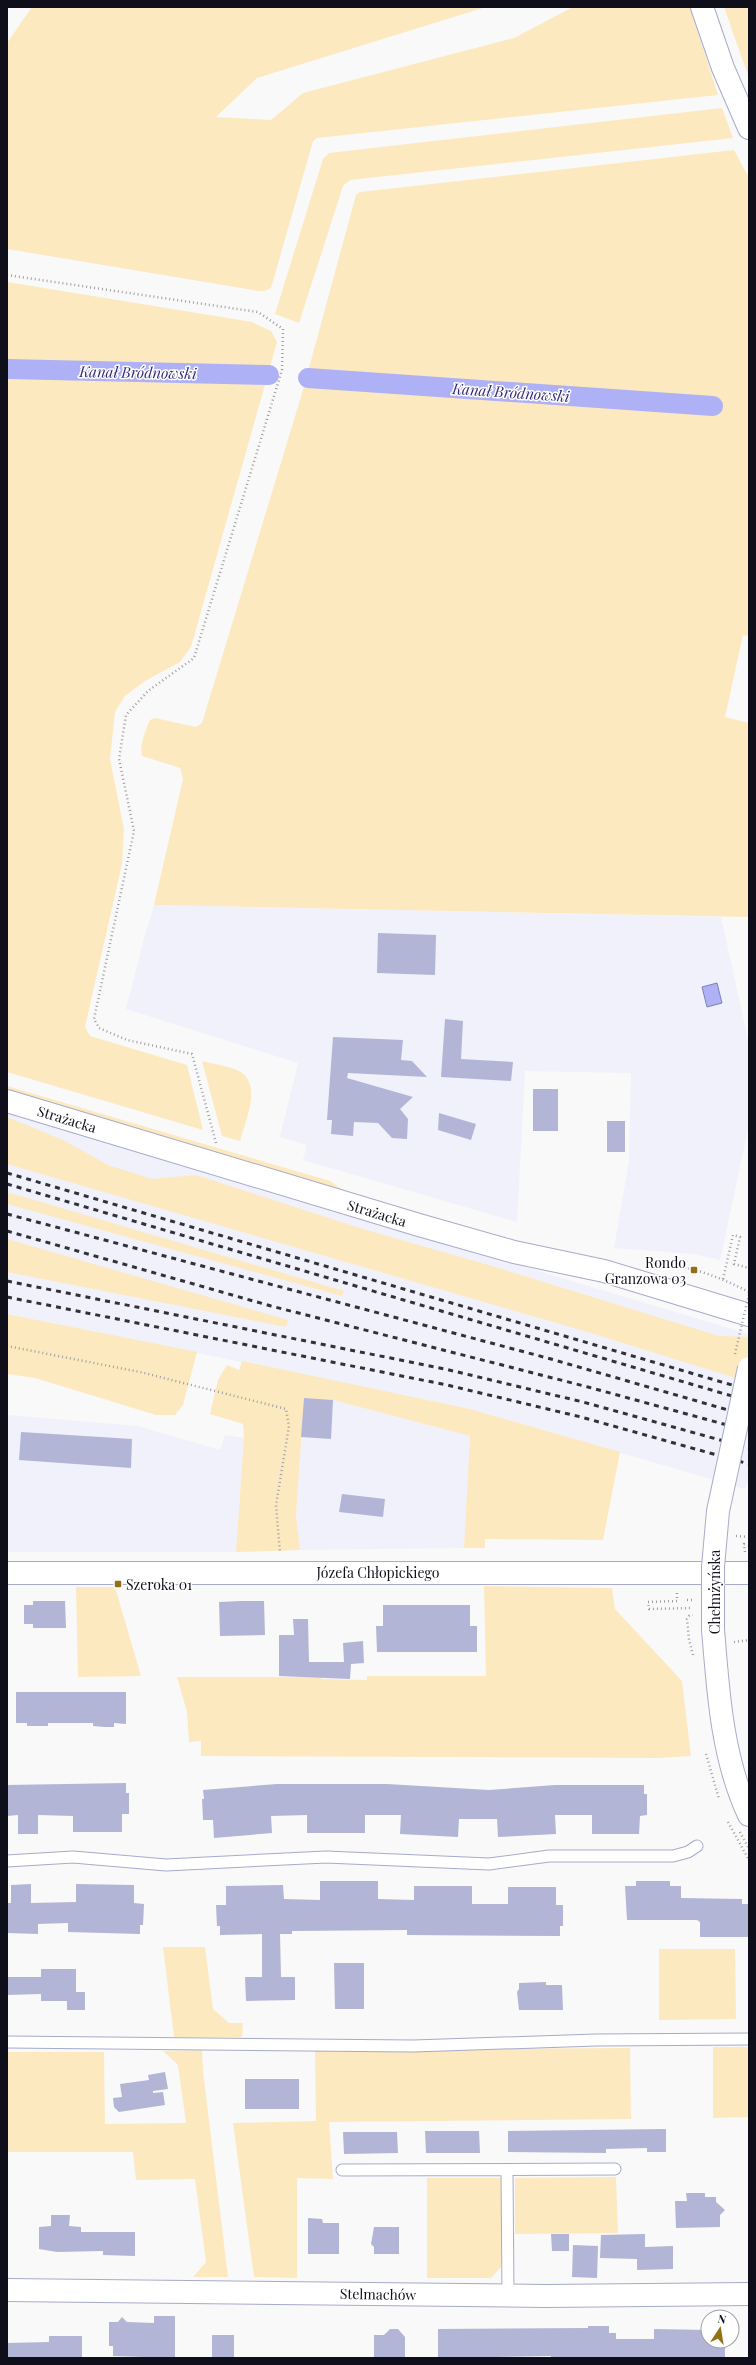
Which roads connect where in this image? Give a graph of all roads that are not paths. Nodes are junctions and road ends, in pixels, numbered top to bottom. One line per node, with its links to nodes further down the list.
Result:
1 (702, 7): 2 (street)
2 (749, 128)
3 (7, 1101): 4 (street, Strażacka)
4 (749, 1315)
5 (749, 1368): 8 (street, Chełmżyńska, bridge)
6 (749, 1573): 7 (street, Józefa Chłopickiego)
7 (7, 1574)
8 (749, 1815)
9 (697, 1846): 10 (lane)
10 (7, 1861)
11 (749, 2039): 12 (lane)
12 (7, 2042)
13 (616, 2169): 15 (lane)
14 (342, 2170): 15 (lane)
15 (507, 2170): 18 (lane)
16 (7, 2290): 18 (street, Stelmachów)
17 (749, 2294): 18 (street, Stelmachów)
18 (508, 2296)

